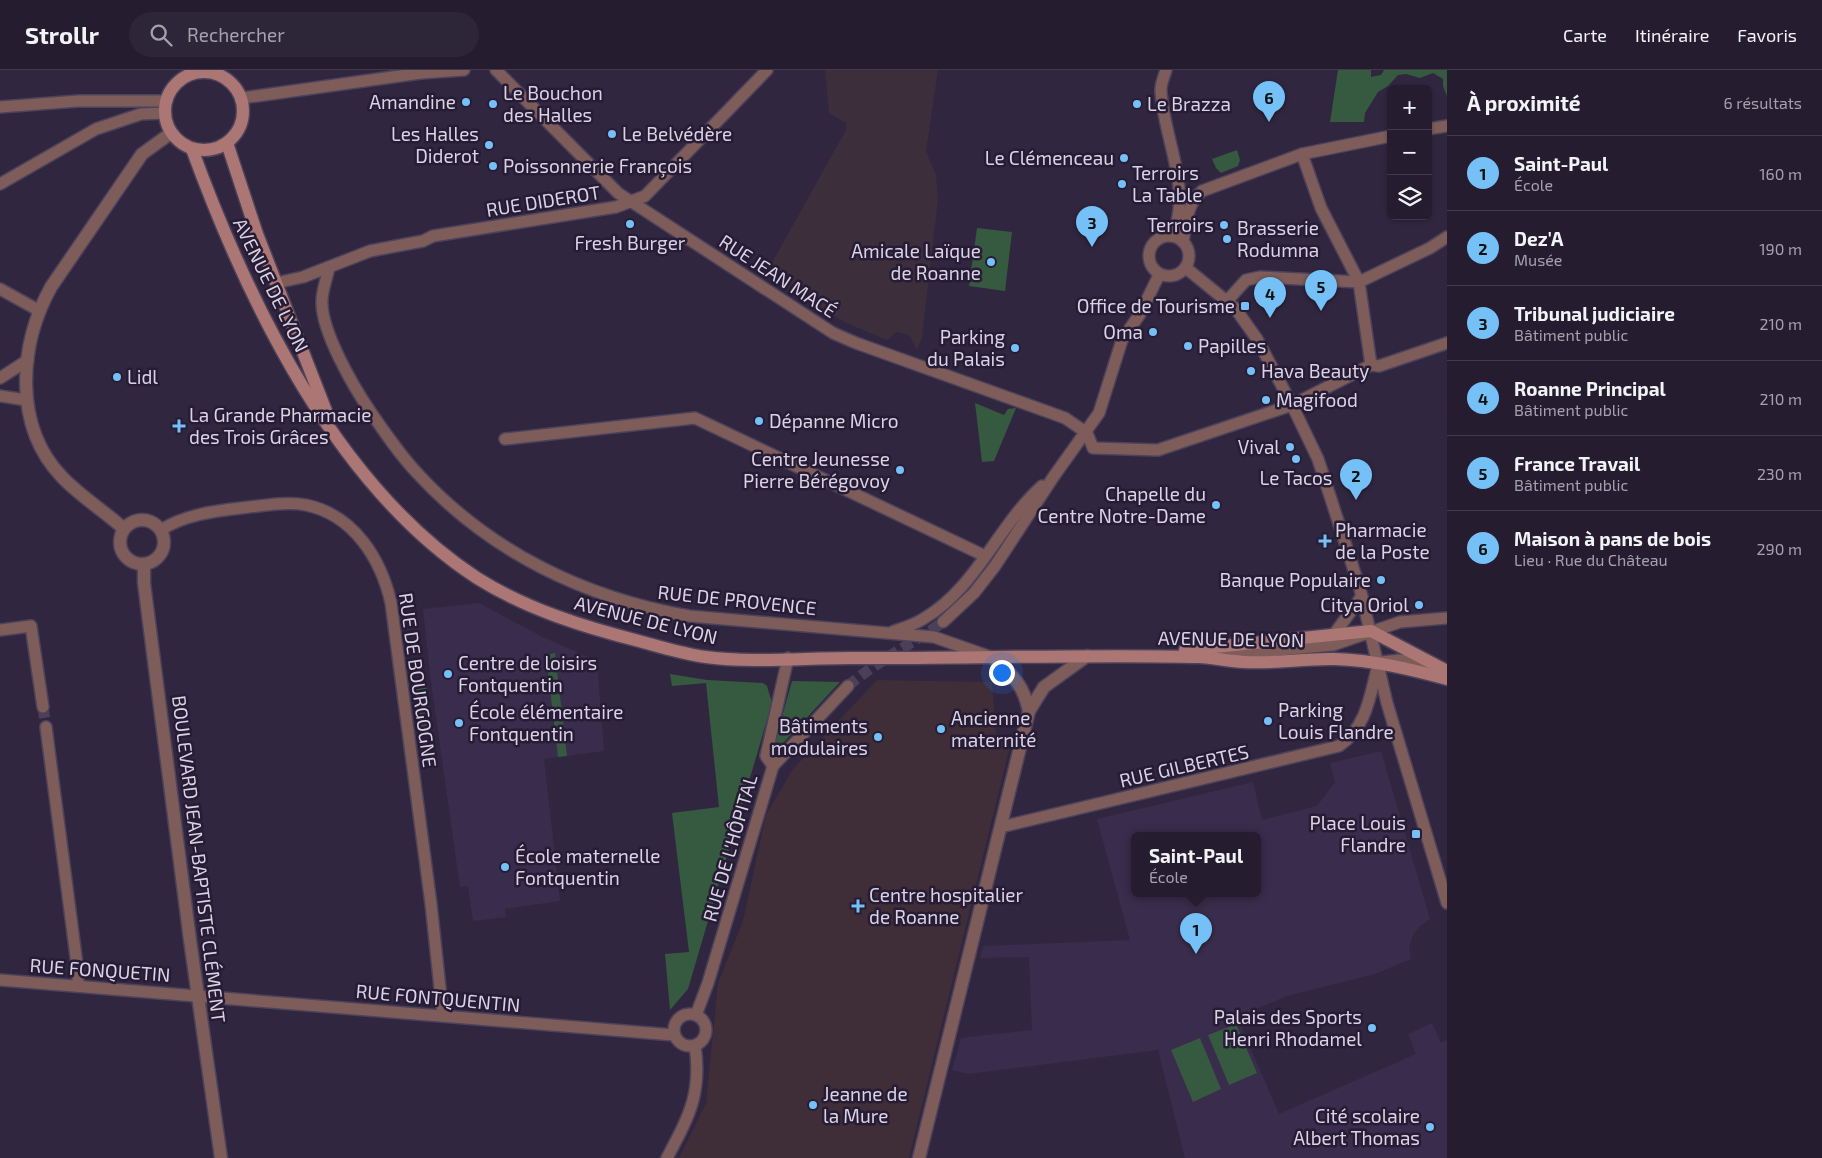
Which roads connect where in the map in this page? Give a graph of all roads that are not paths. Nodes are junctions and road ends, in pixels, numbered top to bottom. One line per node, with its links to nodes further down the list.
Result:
1 (172, 70): 9 (main road)
2 (371, 70): 8 (street)
3 (464, 70): 8 (street)
4 (496, 70): 23 (street, RUE JEAN MACÉ)
5 (767, 70): 23 (street, RUE DIDEROT)
6 (1166, 70): 21 (street)
7 (210, 71): 9 (main road); 10 (main road)
8 (361, 82): 10 (street)
9 (176, 83): 12 (main road)
10 (242, 98): 17 (main road)
11 (0, 106): 12 (street)
12 (166, 107): 15 (main road); 20 (street)
13 (1447, 126): 14 (street)
14 (1432, 128)
15 (171, 133): 18 (main road); 34 (street)
16 (1387, 137): 19 (street)
17 (227, 143): 18 (main road); 31 (main road, AVENUE DE LYON)
18 (192, 148): 42 (main road, AVENUE DE LYON)
19 (1302, 154): 22 (street); 30 (street)
20 (0, 184)
21 (1178, 186): 22 (street); 24 (street)
22 (1196, 196): 26 (street)
23 (631, 202): 27 (street, RUE DIDEROT); 43 (street, RUE JEAN MACÉ)
24 (1172, 236): 26 (street); 29 (street)
25 (1447, 237): 30 (street)
26 (1183, 242): 28 (street)
27 (330, 267): 31 (street, RUE DIDEROT); 55 (street, RUE DE PROVENCE)
28 (1186, 268): 29 (street); 33 (street)
29 (1159, 275): 43 (street)
30 (1359, 282): 33 (street); 37 (street)
31 (276, 284): 42 (main road, AVENUE DE LYON)
32 (0, 290): 34 (street)
33 (1226, 301): 41 (street)
34 (38, 310): 36 (street)
35 (1447, 343): 37 (street)
36 (28, 360): 38 (street); 40 (street)
37 (1371, 365): 41 (street)
38 (0, 378)
39 (0, 396): 40 (street)
40 (26, 400): 46 (street)
41 (1292, 405): 43 (street); 50 (street)
42 (333, 430): 59 (main road, AVENUE DE LYON)
43 (1087, 433): 45 (street)
44 (505, 439): 48 (street)
45 (1054, 476): 48 (street); 52 (street)
46 (123, 528): 47 (street); 49 (street)
47 (161, 530): 49 (street); 76 (street, RUE DE BOURGOGNE)
48 (985, 556): 55 (street)
49 (144, 564): 74 (street, BOULEVARD JEAN-BAPTISTE CLÉMENT)
50 (1362, 596): 54 (street); 56 (street)
51 (1447, 618): 54 (street)
52 (943, 622)
53 (0, 630): 66 (street)
54 (1371, 631): 56 (main road, AVENUE DE LYON); 60 (street); 62 (street); 63 (main road)
55 (890, 632): 61 (street, RUE DE PROVENCE)
56 (1335, 633): 58 (main road, AVENUE DE LYON)
57 (1087, 656): 58 (main road, AVENUE DE LYON); 61 (main road, AVENUE DE LYON); 67 (street)
58 (1113, 656): 60 (main road, AVENUE DE LYON)
59 (788, 658): 61 (main road, AVENUE DE LYON); 69 (street)
60 (1205, 658): 62 (main road, AVENUE DE LYON)
61 (994, 659): 67 (street)
62 (1378, 663): 63 (street); 64 (main road, AVENUE DE LYON); 70 (street, RUE GILBERTES); 71 (street)
63 (1442, 668)
64 (1447, 679)
65 (848, 686): 69 (street, RUE DE L'HÔPITAL)
66 (44, 707)
67 (1030, 711): 70 (street)
68 (46, 727): 73 (street)
69 (773, 766): 75 (street, RUE DE L'HÔPITAL)
70 (1001, 827): 81 (street)
71 (1447, 903)
72 (0, 980): 73 (street, RUE FONQUETIN)
73 (78, 986): 74 (street, RUE FONQUETIN)
74 (198, 995): 76 (street, RUE FONTQUENTIN); 79 (street, BOULEVARD JEAN-BAPTISTE CLÉMENT)
75 (696, 1015): 77 (street); 78 (street)
76 (443, 1016): 77 (street, RUE FONTQUENTIN)
77 (674, 1035): 78 (street)
78 (695, 1045): 80 (street)
79 (220, 1158)
80 (667, 1158)
81 (919, 1158)

